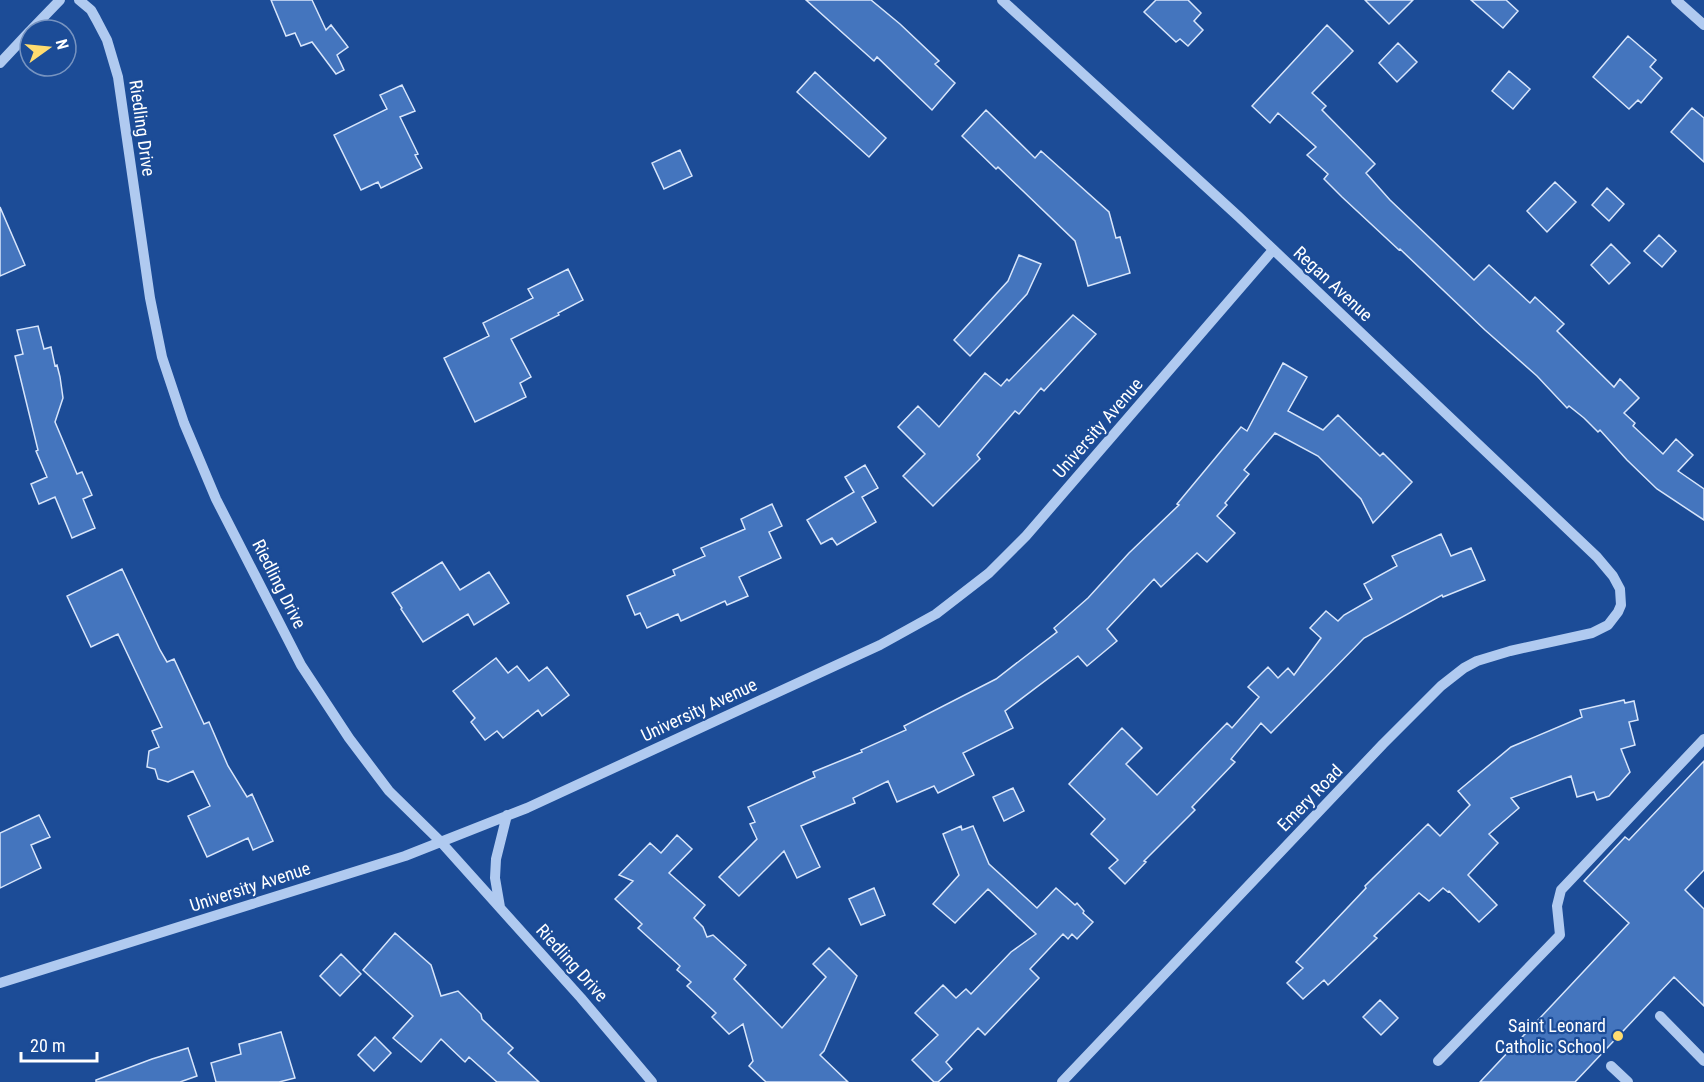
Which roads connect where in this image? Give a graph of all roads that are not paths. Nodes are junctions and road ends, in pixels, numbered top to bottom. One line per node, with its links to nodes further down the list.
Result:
1 (60, 0): 5 (street)
2 (79, 0): 13 (street, Riedling Drive)
3 (1002, 0): 9 (street, Regan Avenue)
4 (1676, 0): 6 (street)
5 (43, 18)
6 (1704, 25)
7 (18, 44): 8 (street)
8 (0, 63)
9 (1273, 250): 10 (street, Regan Avenue); 12 (street, University Avenue)
10 (1621, 605): 21 (street, Emery Road)
11 (1704, 739): 18 (street)
12 (507, 815): 13 (street, University Avenue); 14 (street)
13 (440, 841): 14 (street, Riedling Drive); 15 (street, University Avenue)
14 (500, 908): 20 (street, Riedling Drive)
15 (0, 983)
16 (1660, 1016): 17 (street)
17 (1704, 1060)
18 (1438, 1061)
19 (1611, 1066): 22 (street)
20 (652, 1082)
21 (1062, 1082)
22 (1628, 1082)

